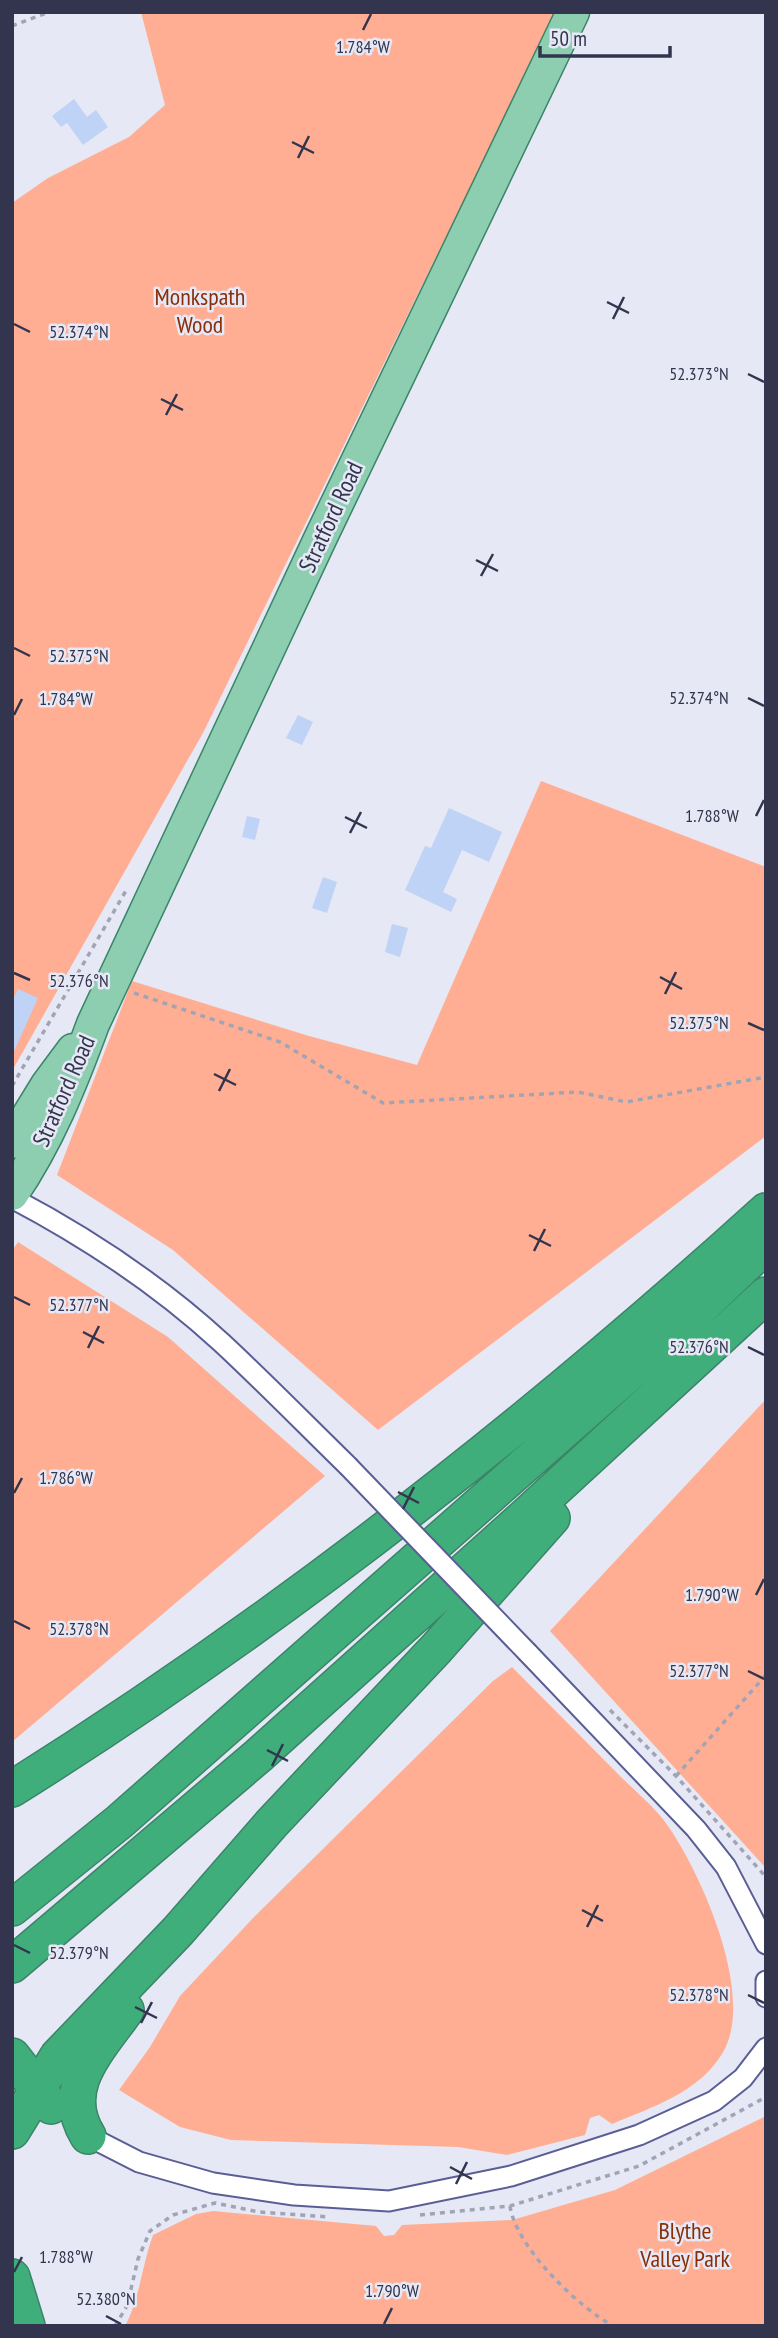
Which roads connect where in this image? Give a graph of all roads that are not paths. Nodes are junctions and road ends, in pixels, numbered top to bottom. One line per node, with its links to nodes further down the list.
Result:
1 (573, 12): 2 (main road, Stratford Road)
2 (93, 1024): 3 (main road, Stratford Road); 4 (main road, Stratford Road)
3 (12, 1142)
4 (12, 1196): 12 (street, bridge)
5 (766, 1211): 9 (highway)
6 (766, 1245): 10 (highway)
7 (766, 1294): 8 (highway)
8 (583, 1462): 11 (highway); 13 (highway)
9 (12, 1789)
10 (12, 1908)
11 (178, 1931): 18 (highway); 20 (highway)
12 (766, 1944)
13 (12, 1965)
14 (766, 1981): 15 (street)
15 (766, 1997)
16 (766, 2048): 20 (street)
17 (12, 2056): 18 (highway)
18 (36, 2089): 19 (highway); 20 (highway)
19 (12, 2131)
20 (88, 2136)
21 (12, 2277): 22 (highway)
22 (27, 2326)

